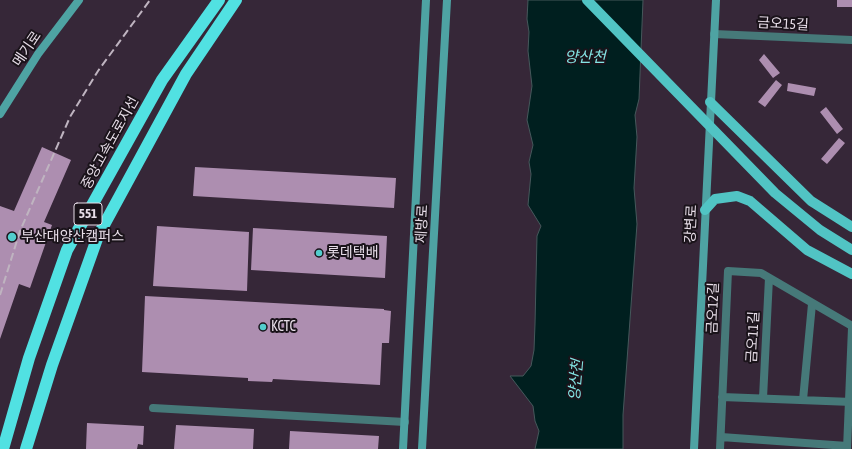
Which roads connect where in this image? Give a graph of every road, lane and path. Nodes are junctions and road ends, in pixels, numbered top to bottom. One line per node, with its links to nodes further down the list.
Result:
1 (79, 0): 11 (street, 메기로)
2 (219, 0): 27 (highway, 중앙고속도로지선 / 551)
3 (236, 0): 28 (highway, 551)
4 (426, 0): 24 (street)
5 (447, 0): 30 (street, 제방로)
6 (587, 0): 14 (main road, bridge)
7 (716, 0): 8 (street, 강변로)
8 (714, 34): 9 (street, 금오15길); 10 (street, 강변로)
9 (852, 40)
10 (710, 102): 12 (street, 강변로); 13 (main road)
11 (0, 114)
12 (705, 210): 15 (main road); 31 (street, 강변로)
13 (852, 227)
14 (852, 250)
15 (852, 274)
16 (769, 278): 17 (street, 금오12길); 19 (street, 금오12길); 20 (street, 금오11길)
17 (812, 304): 18 (street, 금오12길); 21 (street)
18 (852, 327): 22 (street)
19 (722, 396): 20 (street); 25 (street, 금오12길)
20 (763, 398): 21 (street)
21 (803, 400): 22 (street)
22 (850, 402): 26 (street)
23 (153, 408): 24 (street)
24 (405, 422): 29 (street)
25 (721, 437): 26 (street); 32 (street, 금오12길)
26 (847, 447)
27 (3, 449)
28 (26, 449)
29 (403, 449)
30 (422, 449)
31 (694, 449)
32 (720, 449)

